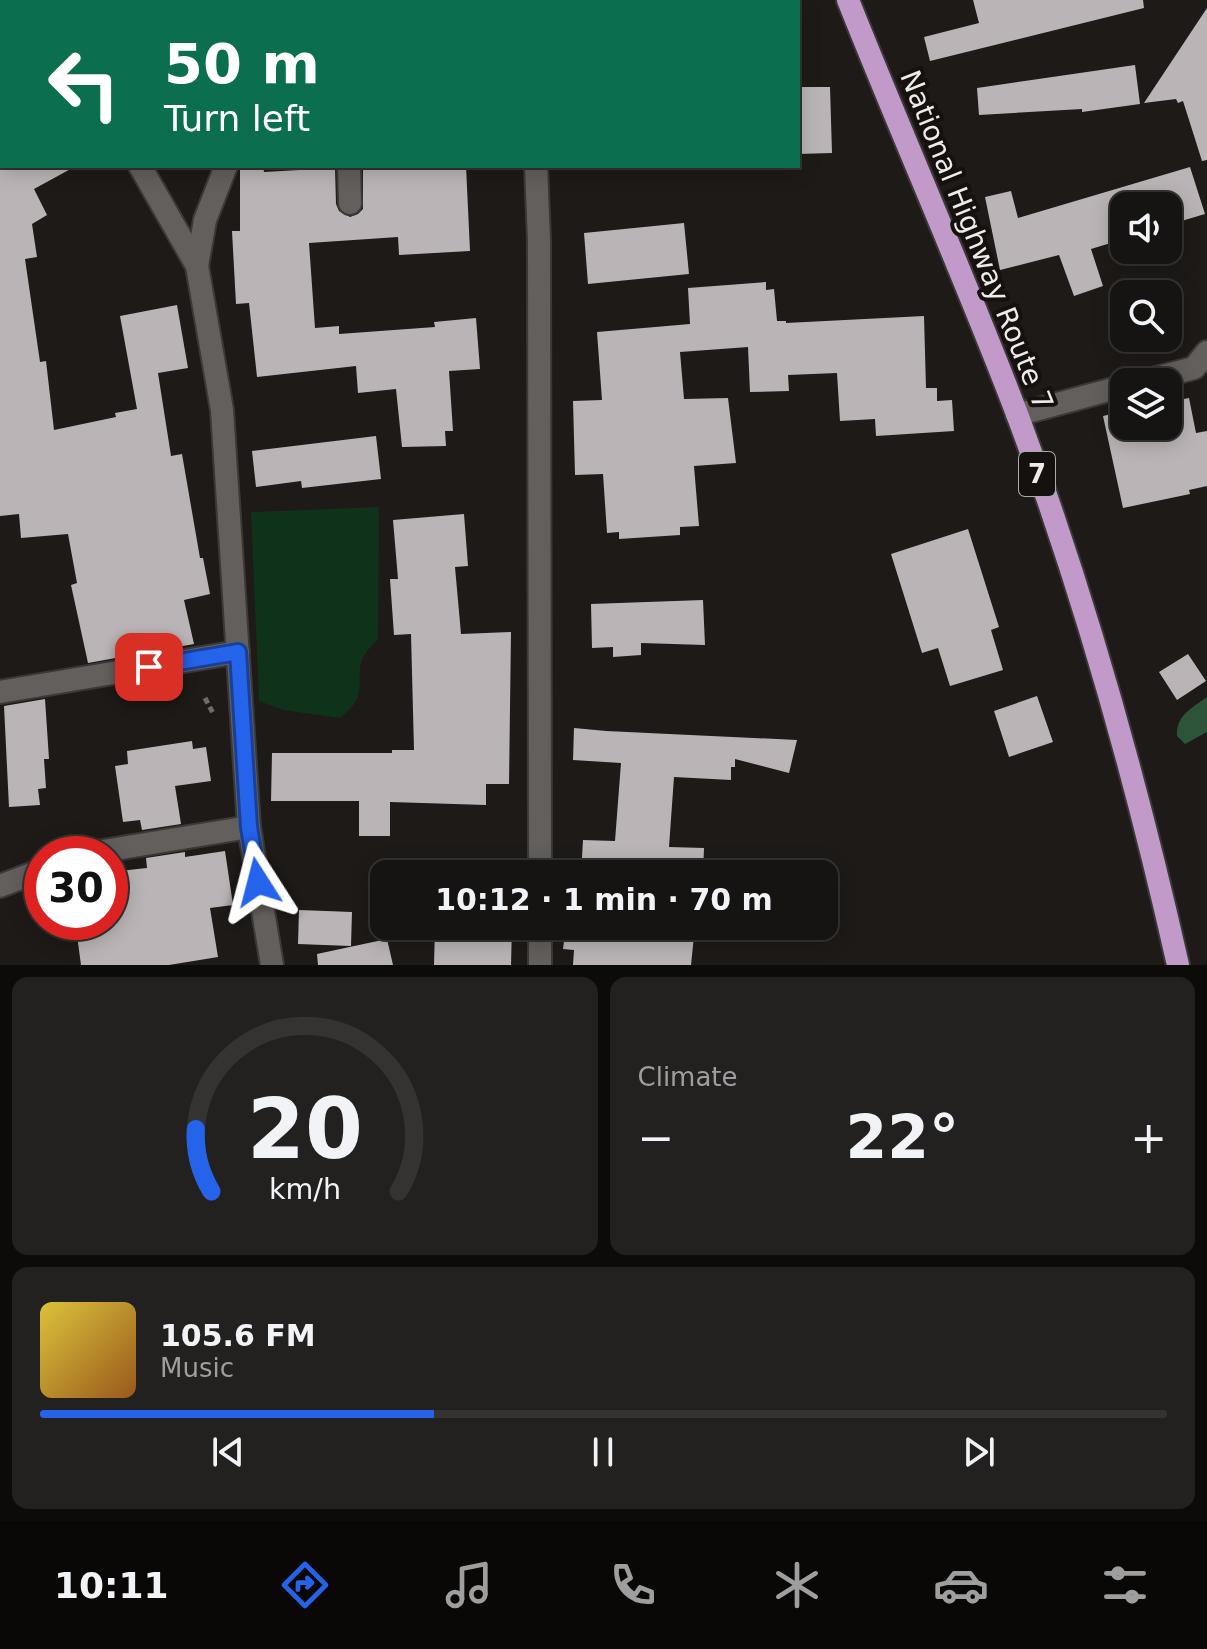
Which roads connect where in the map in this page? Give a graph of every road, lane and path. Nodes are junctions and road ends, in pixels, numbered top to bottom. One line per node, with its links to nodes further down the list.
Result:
1 (848, 0): 11 (highway, National Highway Route 7 / 7)
2 (141, 168): 7 (street)
3 (225, 168): 7 (street)
4 (349, 168): 6 (street)
5 (536, 168): 16 (street)
6 (350, 203)
7 (197, 266): 12 (street)
8 (1207, 352): 9 (street)
9 (1182, 371)
10 (1110, 390): 11 (street)
11 (1017, 415): 22 (highway, National Highway Route 7 / 7)
12 (238, 652): 13 (street); 14 (street)
13 (0, 692)
14 (249, 827): 15 (street); 20 (street)
15 (128, 847)
16 (540, 860)
17 (24, 877): 18 (street)
18 (0, 886)
19 (540, 940): 21 (street)
20 (272, 965)
21 (540, 965)
22 (1178, 965)

